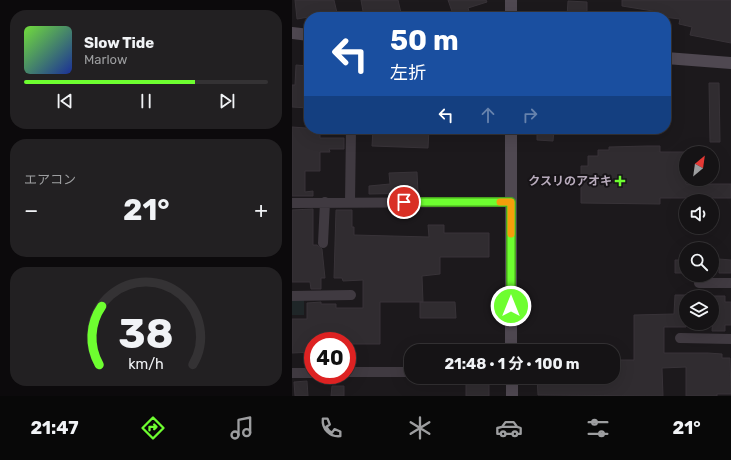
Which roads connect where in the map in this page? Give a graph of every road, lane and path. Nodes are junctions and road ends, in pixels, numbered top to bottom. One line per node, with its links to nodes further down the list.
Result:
1 (511, 0): 2 (street)
2 (511, 12)
3 (292, 34): 4 (street)
4 (304, 35)
5 (671, 58): 6 (street)
6 (731, 62)
7 (351, 134): 11 (street)
8 (511, 134): 12 (street)
9 (292, 202): 10 (street)
10 (325, 202): 11 (street); 13 (street)
11 (350, 202): 12 (street)
12 (511, 202): 20 (street)
13 (323, 243)
14 (699, 283): 15 (street)
15 (731, 283)
16 (351, 295): 17 (street)
17 (292, 296)
18 (680, 338): 19 (street)
19 (731, 339)
20 (511, 344)
21 (356, 372): 22 (street)
22 (404, 372)
23 (304, 373): 24 (street)
24 (292, 374)
25 (512, 384): 26 (street)
26 (512, 396)

